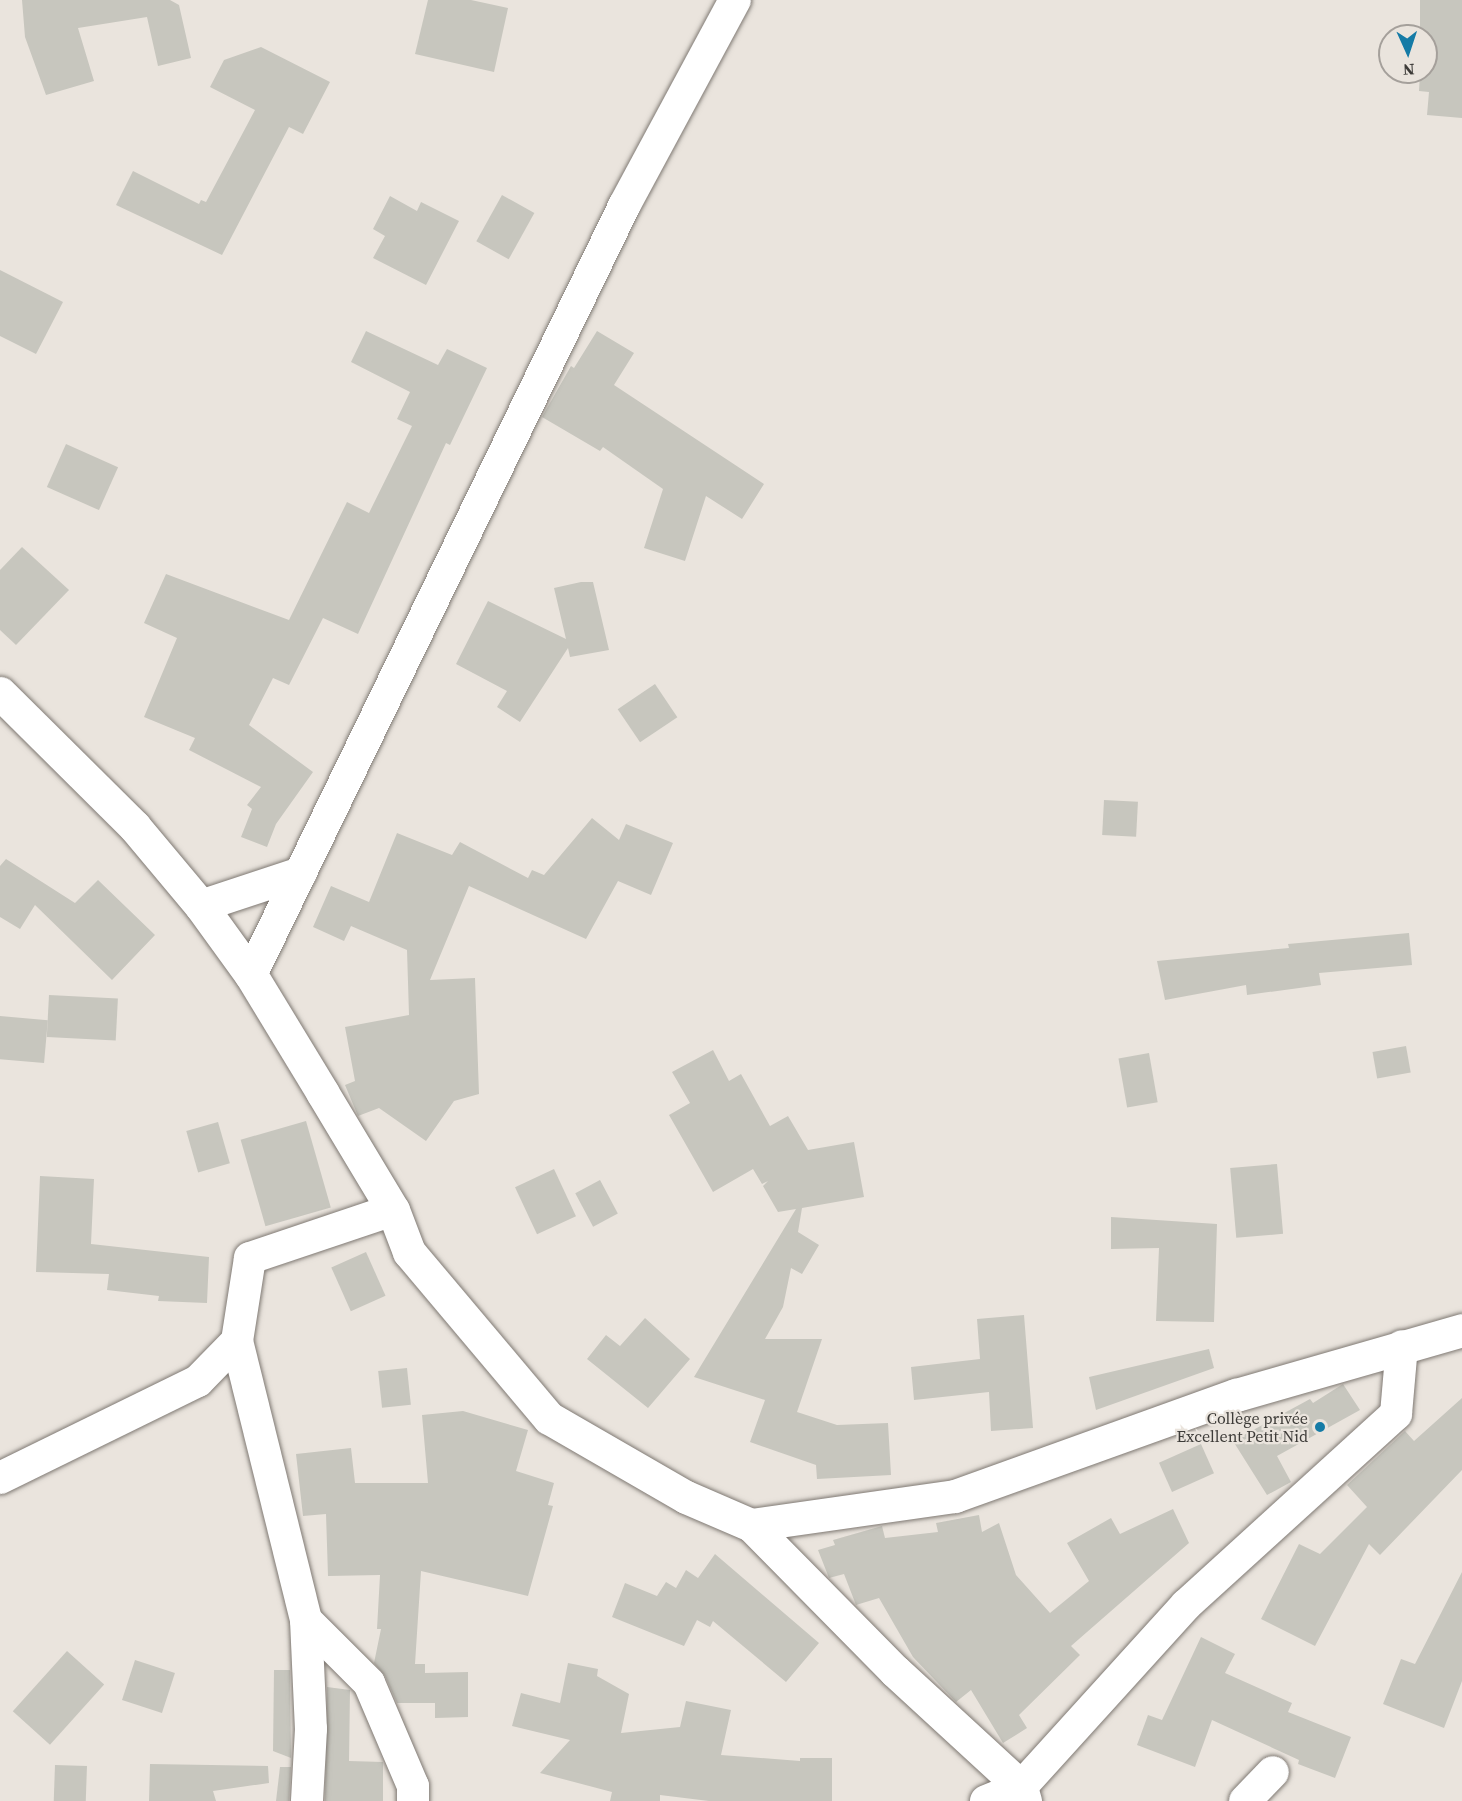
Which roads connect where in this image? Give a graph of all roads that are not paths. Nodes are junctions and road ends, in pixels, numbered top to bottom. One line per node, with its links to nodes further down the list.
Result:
1 (735, 0): 3 (street)
2 (0, 693): 4 (street)
3 (301, 873): 4 (street); 5 (street)
4 (201, 906): 5 (street)
5 (251, 975): 6 (street)
6 (393, 1210): 8 (street); 11 (street)
7 (1462, 1330): 9 (street)
8 (237, 1341): 10 (street); 12 (street)
9 (1401, 1346): 11 (street); 14 (street)
10 (2, 1473)
11 (751, 1525): 14 (street)
12 (306, 1620): 15 (street); 16 (street)
13 (1273, 1772): 18 (street)
14 (1023, 1794): 17 (street)
15 (307, 1801)
16 (413, 1801)
17 (986, 1801)
18 (1245, 1801)

